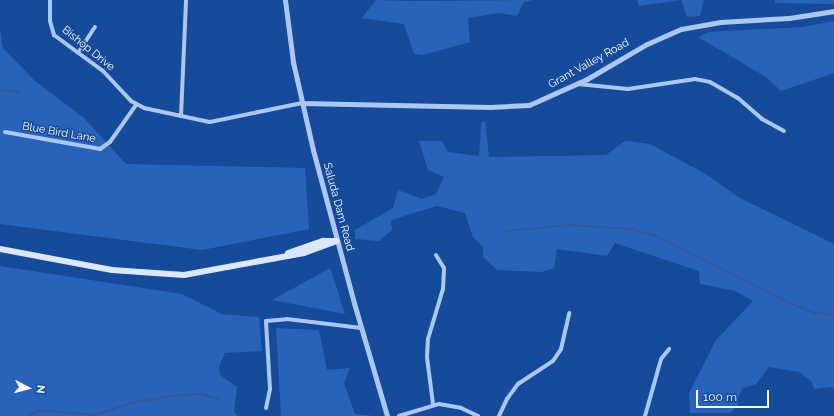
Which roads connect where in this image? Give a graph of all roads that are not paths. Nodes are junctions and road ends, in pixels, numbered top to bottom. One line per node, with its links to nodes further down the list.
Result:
1 (50, 0): 6 (street, Bishop Drive)
2 (186, 0): 10 (street)
3 (285, 0): 8 (street, Saluda Dam Road)
4 (834, 11): 7 (street, Grant Valley Road)
5 (95, 27): 6 (street)
6 (78, 53): 9 (street, Bishop Drive)
7 (578, 84): 8 (street, Grant Valley Road); 11 (street)
8 (302, 103): 10 (street, Bishop Drive); 13 (street, Saluda Dam Road)
9 (136, 105): 10 (street, Bishop Drive); 12 (street, Blue Bird Lane)
10 (181, 116)
11 (784, 131)
12 (5, 132)
13 (337, 241): 14 (main road); 17 (street, Saluda Dam Road)
14 (0, 249)
15 (436, 255): 19 (street)
16 (569, 312): 24 (street)
17 (361, 328): 20 (street); 21 (street, Saluda Dam Road)
18 (669, 349): 25 (street)
19 (433, 404): 22 (street); 23 (street)
20 (266, 408)
21 (388, 416)
22 (399, 416)
23 (478, 416)
24 (498, 416)
25 (645, 416)

